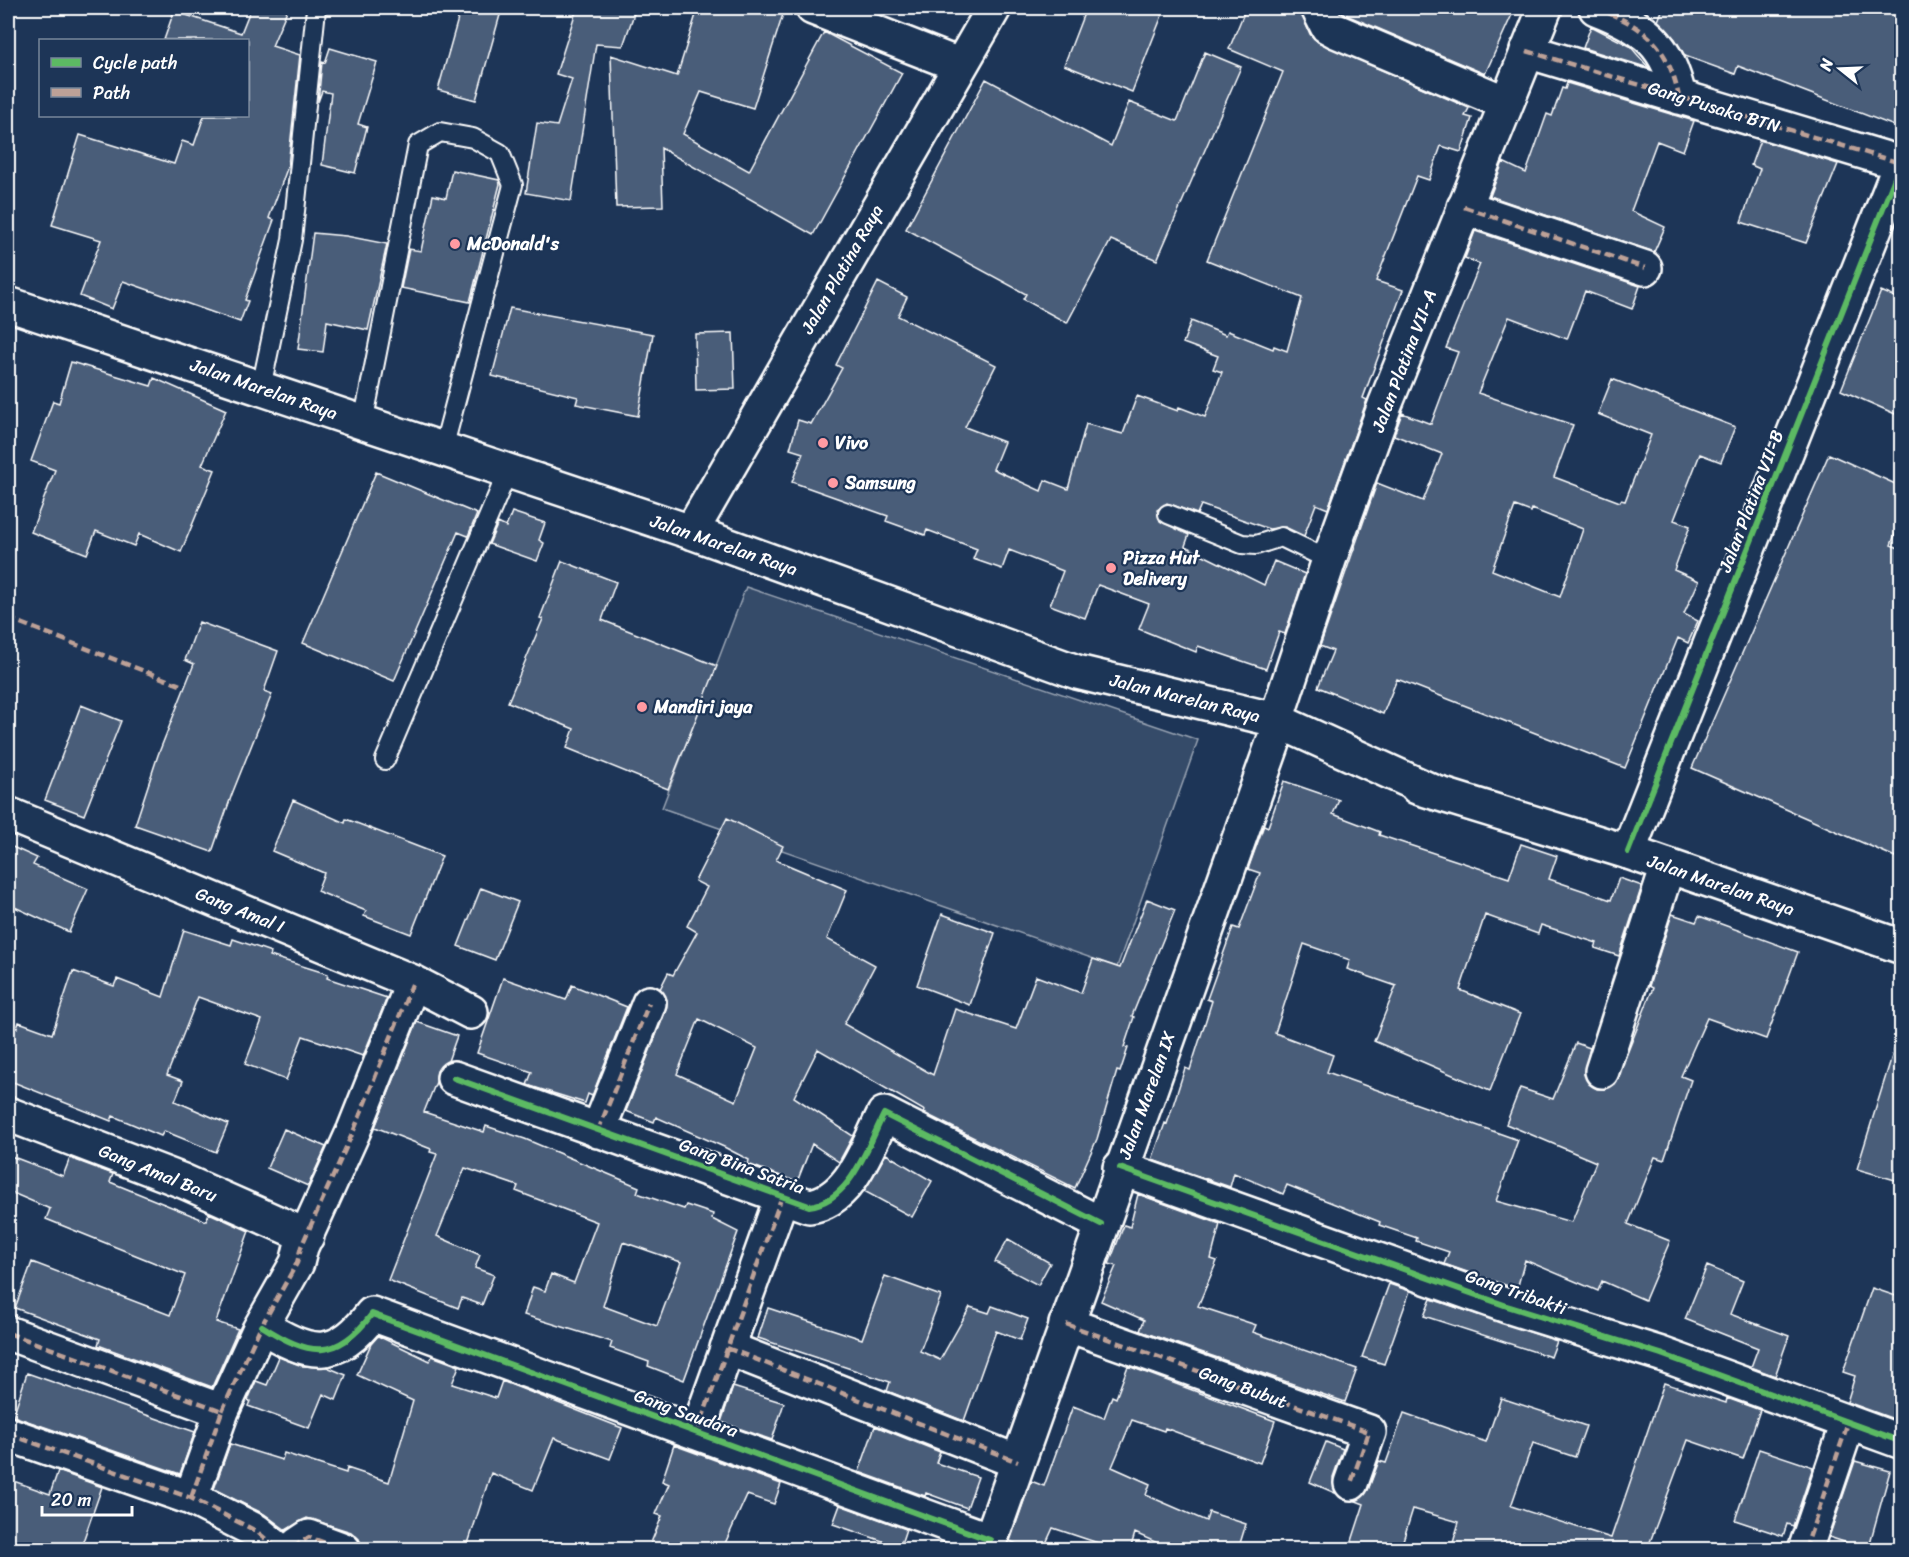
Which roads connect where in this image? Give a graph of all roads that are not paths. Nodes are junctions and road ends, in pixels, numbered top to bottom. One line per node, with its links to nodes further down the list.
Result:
1 (813, 8): 8 (street)
2 (994, 8): 8 (street, Jalan Platina Raya)
3 (1318, 8): 10 (street)
4 (1545, 8): 7 (street, Jalan Platina VII-A)
5 (1596, 8): 9 (street)
6 (316, 9): 15 (lane)
7 (1527, 51): 9 (street, Gang Pusaka BTN); 10 (street, Jalan Platina VII-A)
8 (959, 65): 20 (street, Jalan Platina Raya)
9 (1679, 97): 11 (street, Gang Pusaka BTN)
10 (1506, 104): 12 (street, Jalan Platina VII-A)
11 (1901, 162): 25 (street, Jalan Platina VII-B)
12 (1464, 207): 13 (street); 21 (street, Jalan Platina VII-A)
13 (1645, 268)
14 (8, 303): 15 (street, Jalan Marelan Raya)
15 (261, 388): 16 (street, Jalan Marelan Raya)
16 (363, 423): 17 (street, Jalan Marelan Raya); 17 (lane)
17 (443, 449): 18 (street, Jalan Marelan Raya)
18 (508, 471): 20 (street, Jalan Marelan Raya); 23 (lane)
19 (1168, 514): 21 (lane)
20 (691, 532): 22 (street, Jalan Marelan Raya)
21 (1329, 561): 22 (street, Jalan Platina VII-A)
22 (1275, 731): 25 (street, Jalan Marelan Raya); 35 (street, Jalan Marelan IX)
23 (385, 760)
24 (8, 814): 28 (street, Gang Amal I)
25 (1628, 852): 26 (street, Jalan Marelan Raya)
26 (1668, 866): 27 (street, Jalan Marelan Raya); 31 (street)
27 (1902, 947)
28 (413, 982): 30 (street, Gang Amal I); 38 (street)
29 (649, 1003): 34 (street)
30 (471, 1012)
31 (1602, 1071)
32 (454, 1078): 34 (street, Gang Bina Satria)
33 (8, 1114): 38 (street, Gang Amal Baru)
34 (598, 1131): 36 (street, Gang Bina Satria)
35 (1120, 1168): 37 (street, Jalan Marelan IX); 44 (street, Gang Tribakti)
36 (782, 1196): 37 (street, Gang Bina Satria); 42 (street)
37 (1101, 1224): 39 (street, Jalan Marelan IX)
38 (307, 1236): 40 (street)
39 (1066, 1324): 48 (street, Jalan Marelan IX); 49 (street, Gang Bubut)
40 (262, 1326): 43 (street); 45 (street, Gang Saudara)
41 (8, 1333): 43 (street)
42 (727, 1348): 45 (street); 48 (street)
43 (222, 1411): 50 (street)
44 (1848, 1423): 47 (street, Gang Tribakti); 55 (street)
45 (697, 1433): 51 (street, Gang Saudara)
46 (8, 1434): 50 (street)
47 (1902, 1442)
48 (1017, 1462): 51 (street, Jalan Marelan IX)
49 (1351, 1483)
50 (191, 1498): 52 (street)
51 (989, 1545)
52 (279, 1550)
53 (295, 1550): 54 (street)
54 (344, 1550)
55 (1805, 1550)

